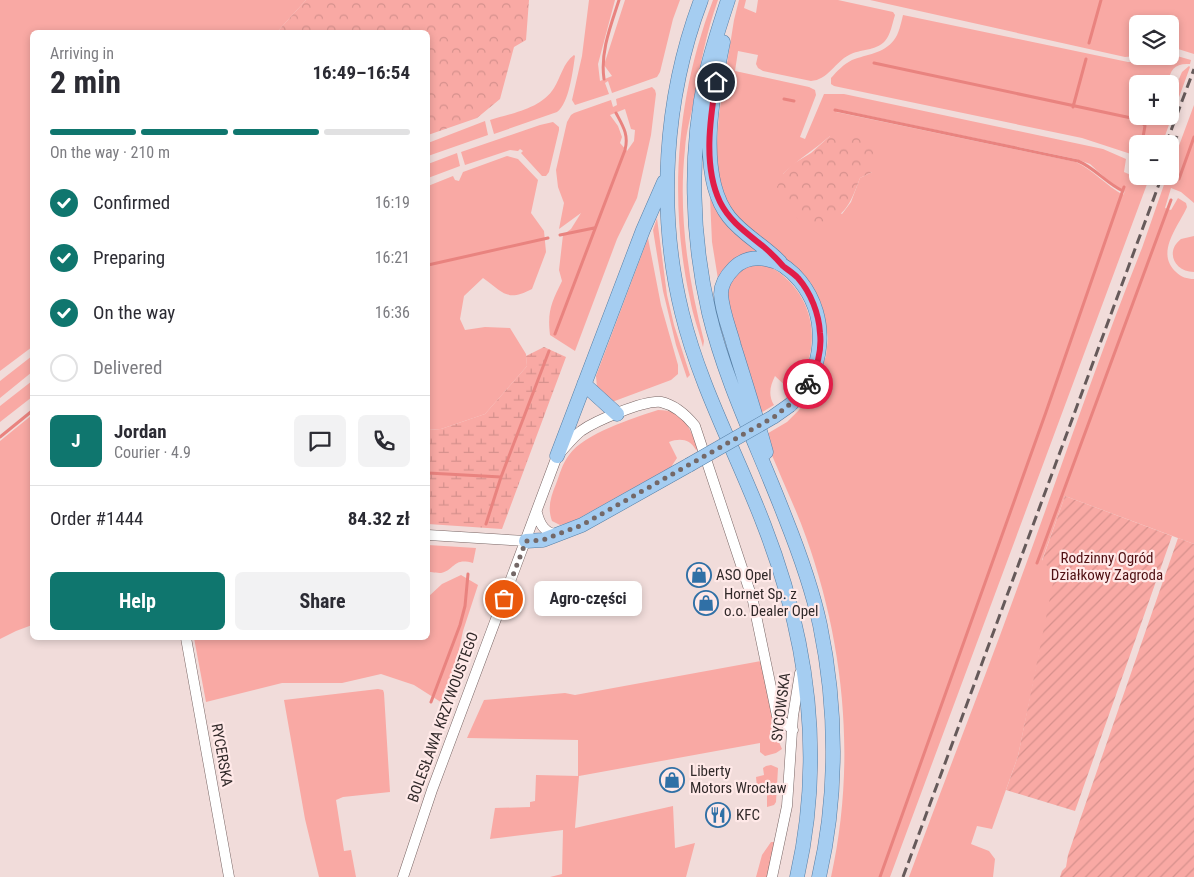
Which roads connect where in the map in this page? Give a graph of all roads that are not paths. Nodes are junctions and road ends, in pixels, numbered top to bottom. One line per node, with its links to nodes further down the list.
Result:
1 (701, 0): 3 (main road)
2 (728, 0): 4 (main road); 8 (main road)
3 (668, 172): 5 (main road); 14 (main road)
4 (784, 266): 8 (main road); 11 (main road, bridge)
5 (584, 384): 6 (main road); 7 (main road)
6 (617, 414): 7 (street); 15 (street)
7 (558, 456): 9 (street, BOLESŁAWA KRZYWOUSTEGO)
8 (772, 484): 20 (main road)
9 (537, 513): 11 (street); 12 (street, BOLESŁAWA KRZYWOUSTEGO)
10 (430, 535): 12 (street)
11 (559, 535): 12 (main road)
12 (526, 541): 17 (street, BOLESŁAWA KRZYWOUSTEGO)
13 (186, 640): 16 (street, RYCERSKA)
14 (803, 659): 15 (street, SYCOWSKA); 19 (main road)
15 (792, 730): 18 (street, SYCOWSKA)
16 (229, 877)
17 (403, 877)
18 (772, 877)
19 (797, 877)
20 (819, 877)

